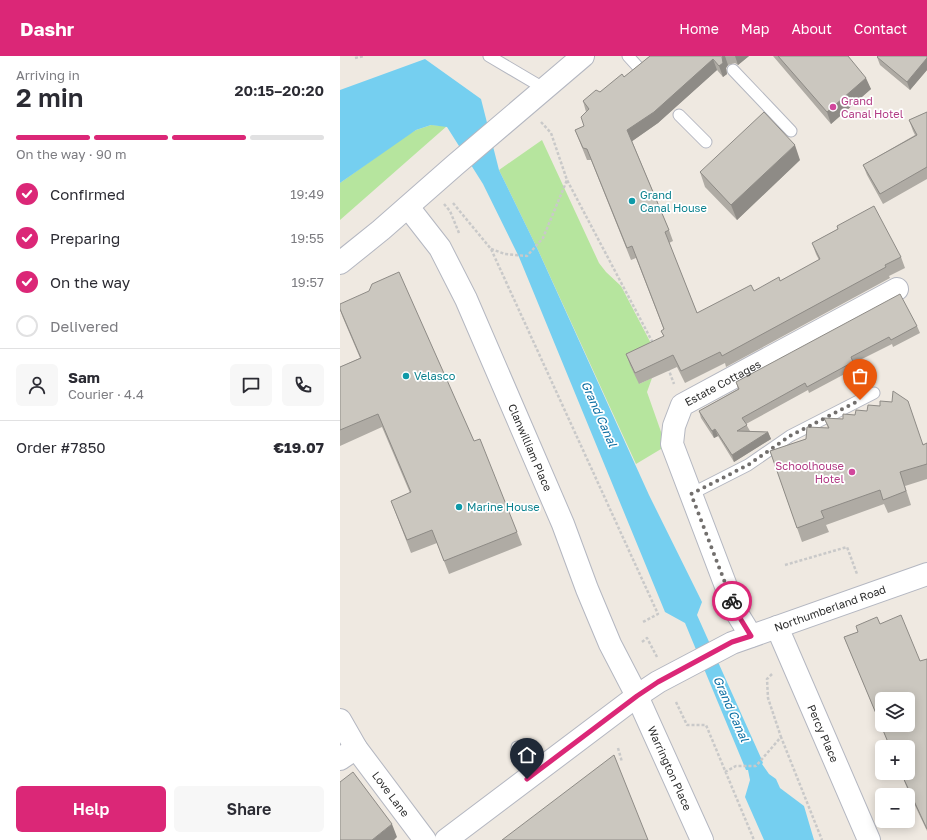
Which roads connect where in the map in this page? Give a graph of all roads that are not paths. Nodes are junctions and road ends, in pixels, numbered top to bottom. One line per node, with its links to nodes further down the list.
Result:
1 (489, 56): 6 (lane)
2 (584, 56): 6 (street)
3 (628, 56): 4 (lane)
4 (638, 67)
5 (734, 70): 8 (lane)
6 (545, 89): 10 (street)
7 (679, 115): 9 (lane)
8 (791, 132)
9 (706, 142)
10 (408, 207): 11 (street); 18 (street, Clanwilliam Place)
11 (340, 263)
12 (897, 289): 14 (street, Estate Cottages)
13 (874, 393): 14 (lane)
14 (691, 494): 17 (street, Estate Cottages)
15 (927, 574): 16 (street, Northumberland Road)
16 (777, 627): 17 (street, Northumberland Road); 26 (street, Percy Place)
17 (742, 639): 18 (street, Northumberland Road)
18 (637, 696): 22 (street, Northumberland Road); 25 (street, Warrington Place)
19 (340, 720): 21 (street, Love Lane)
20 (517, 747): 22 (lane)
21 (348, 753): 23 (street, Love Lane)
22 (539, 770): 24 (street, Northumberland Road)
23 (425, 840)
24 (446, 840)
25 (702, 840)
26 (869, 840)

